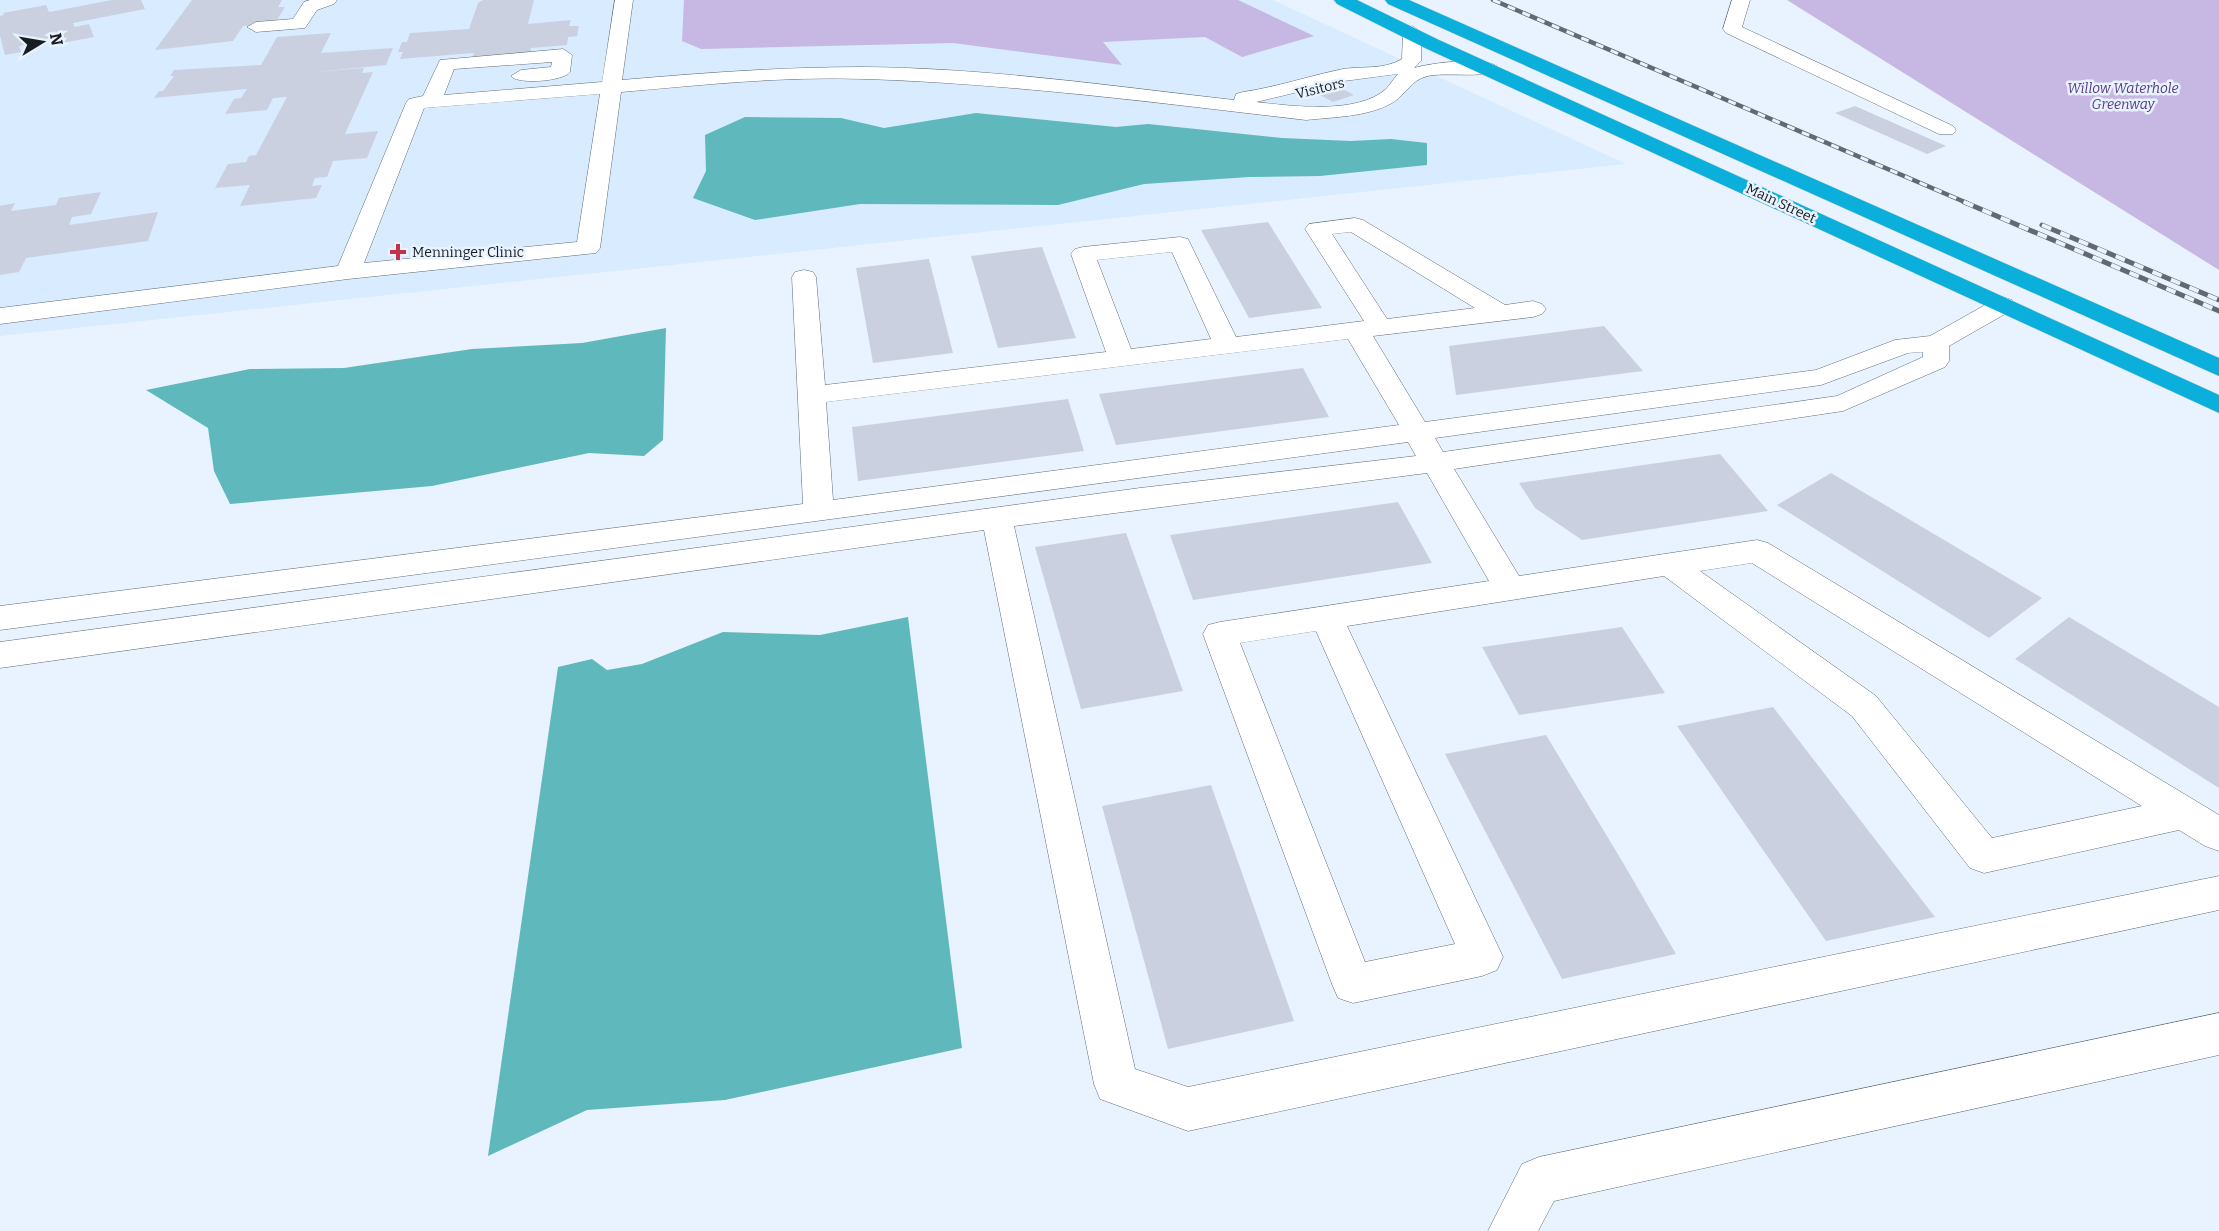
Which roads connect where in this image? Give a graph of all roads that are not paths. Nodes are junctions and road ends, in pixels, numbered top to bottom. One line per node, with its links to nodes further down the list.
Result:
1 (624, 0): 12 (lane)
2 (1343, 0): 8 (highway, Main Street)
3 (1394, 0): 9 (highway, Main Street)
4 (1403, 0): 9 (highway)
5 (1741, 0): 15 (lane)
6 (327, 6): 7 (lane)
7 (256, 27)
8 (1412, 32): 10 (highway, Main Street); 11 (lane)
9 (1465, 32): 26 (highway, Main Street)
10 (1490, 69): 11 (lane, Visitors); 18 (highway, Main Street)
11 (1394, 76): 14 (lane, Visitors); 14 (lane)
12 (612, 85): 13 (lane); 14 (lane); 16 (lane)
13 (435, 92): 13 (lane); 16 (lane)
14 (1200, 100)
15 (1946, 130)
16 (348, 272): 21 (lane)
17 (804, 277): 27 (lane)
18 (2003, 305): 23 (lane); 28 (highway, Main Street)
19 (1533, 309): 20 (lane)
20 (1501, 313): 22 (lane); 22 (lane)
21 (0, 316)
22 (1368, 329): 24 (lane); 29 (lane)
23 (1936, 343): 29 (lane); 30 (lane)
24 (1227, 345): 25 (lane); 25 (lane)
25 (1121, 358): 27 (lane)
26 (2219, 368)
27 (812, 395): 31 (lane)
28 (2219, 405)
29 (1417, 433): 30 (lane); 31 (lane)
30 (1435, 463): 32 (lane); 34 (lane)
31 (819, 512): 36 (lane)
32 (997, 520): 37 (lane); 40 (lane)
33 (1666, 563): 34 (lane); 38 (lane); 38 (lane)
34 (1509, 587): 35 (lane)
35 (1326, 616): 35 (lane)
36 (0, 618)
37 (0, 656)
38 (2185, 813): 39 (lane)
39 (2219, 835)
40 (2219, 893)
41 (2219, 1034): 42 (lane)
42 (1512, 1231)

